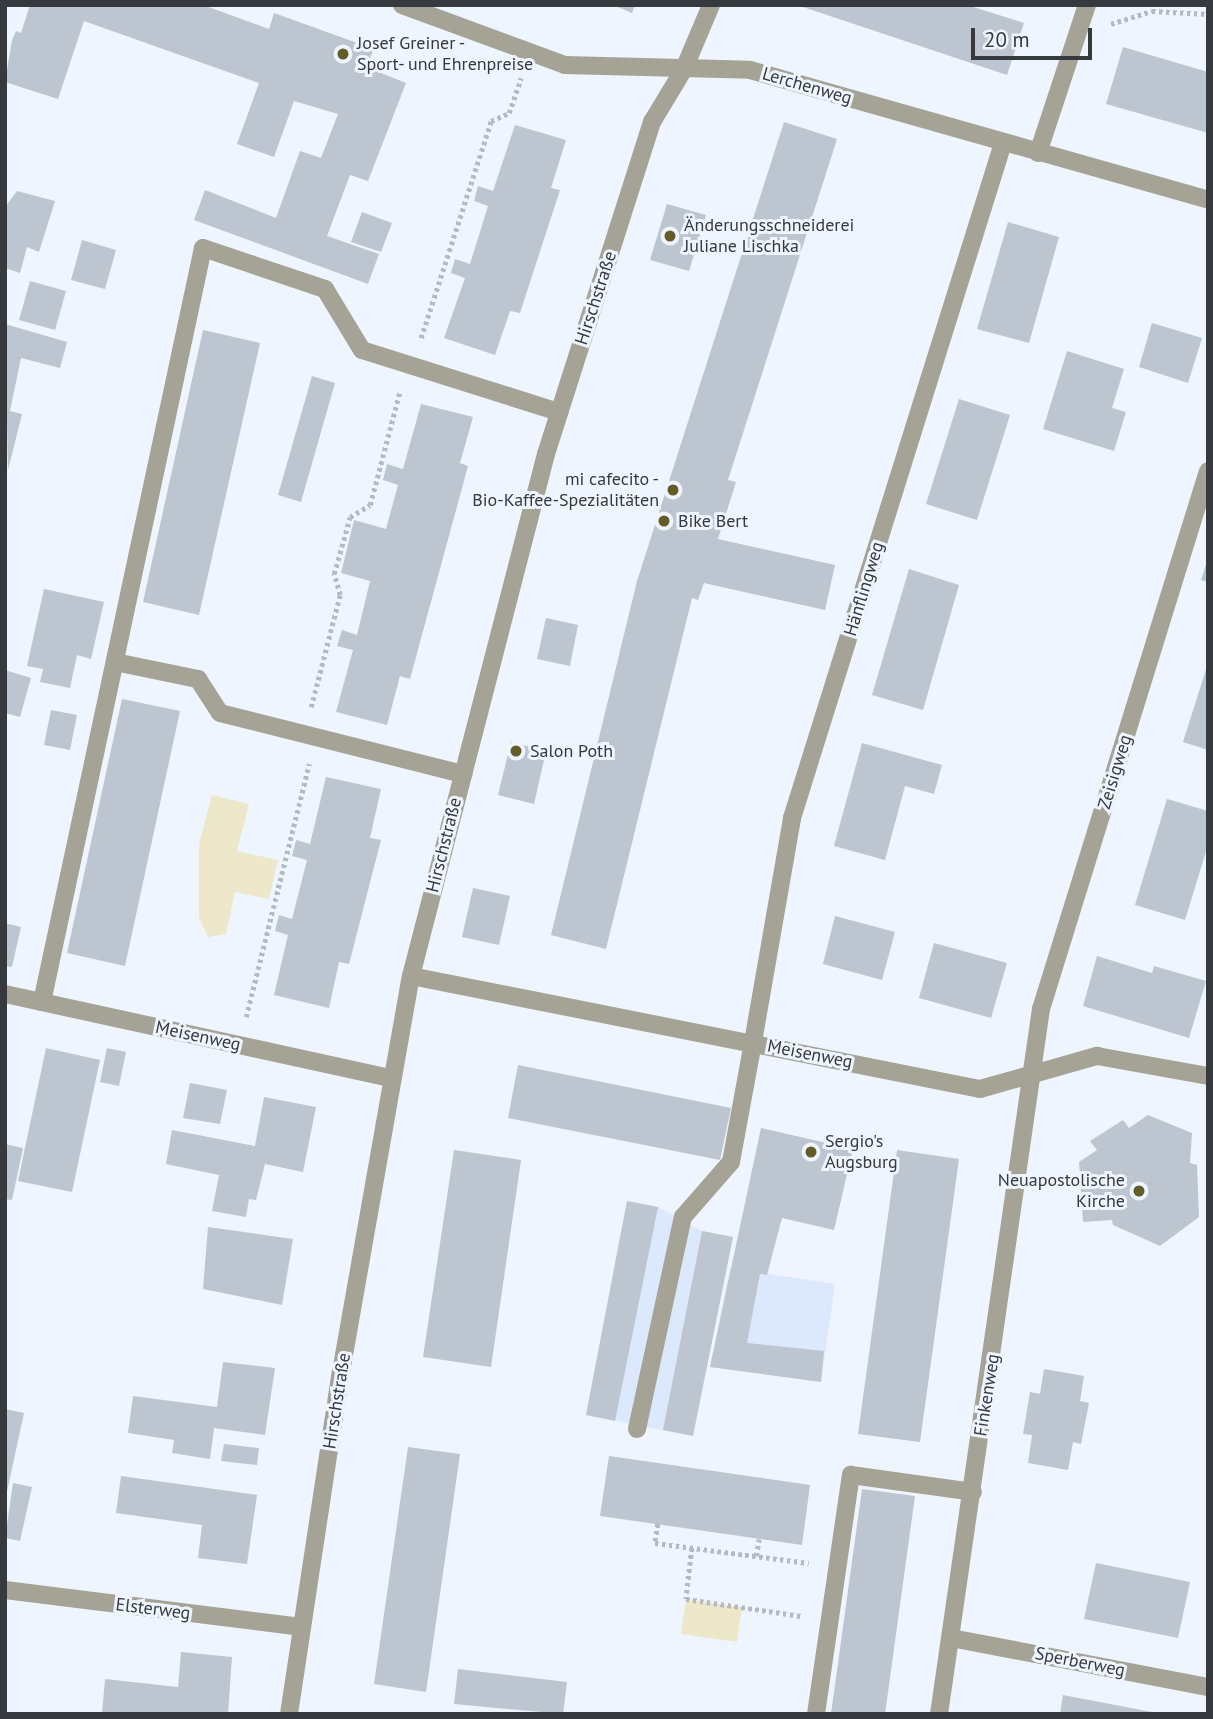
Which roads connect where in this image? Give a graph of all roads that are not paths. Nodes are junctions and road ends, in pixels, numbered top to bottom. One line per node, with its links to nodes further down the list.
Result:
1 (402, 5): 4 (street, Lerchenweg)
2 (711, 5): 4 (street, Hirschstraße)
3 (1087, 5): 6 (street)
4 (684, 69): 5 (street, Lerchenweg); 8 (street, Hirschstraße)
5 (1003, 143): 6 (street, Lerchenweg); 15 (street, Hänflingweg)
6 (1038, 153): 7 (street, Lerchenweg)
7 (1208, 200)
8 (559, 412): 10 (street); 11 (street, Hirschstraße)
9 (1208, 471): 16 (street, Zeisigweg)
10 (115, 662): 11 (street); 14 (street)
11 (463, 774): 12 (street, Hirschstraße)
12 (411, 976): 15 (street, Meisenweg); 18 (street, Hirschstraße)
13 (5, 995): 14 (street, Meisenweg)
14 (42, 1002): 18 (street, Meisenweg)
15 (753, 1042): 16 (street, Meisenweg); 19 (street, Hänflingweg)
16 (1030, 1076): 17 (street, Meisenweg); 20 (street, Finkenweg)
17 (1208, 1076)
18 (390, 1078): 22 (street, Hirschstraße)
19 (636, 1429)
20 (973, 1492): 23 (street, Finkenweg); 26 (street)
21 (5, 1590): 22 (street, Elsterweg)
22 (300, 1627): 25 (street, Hirschstraße)
23 (951, 1638): 24 (street, Sperberweg); 27 (street, Finkenweg)
24 (1208, 1687)
25 (289, 1714)
26 (817, 1714)
27 (939, 1714)

